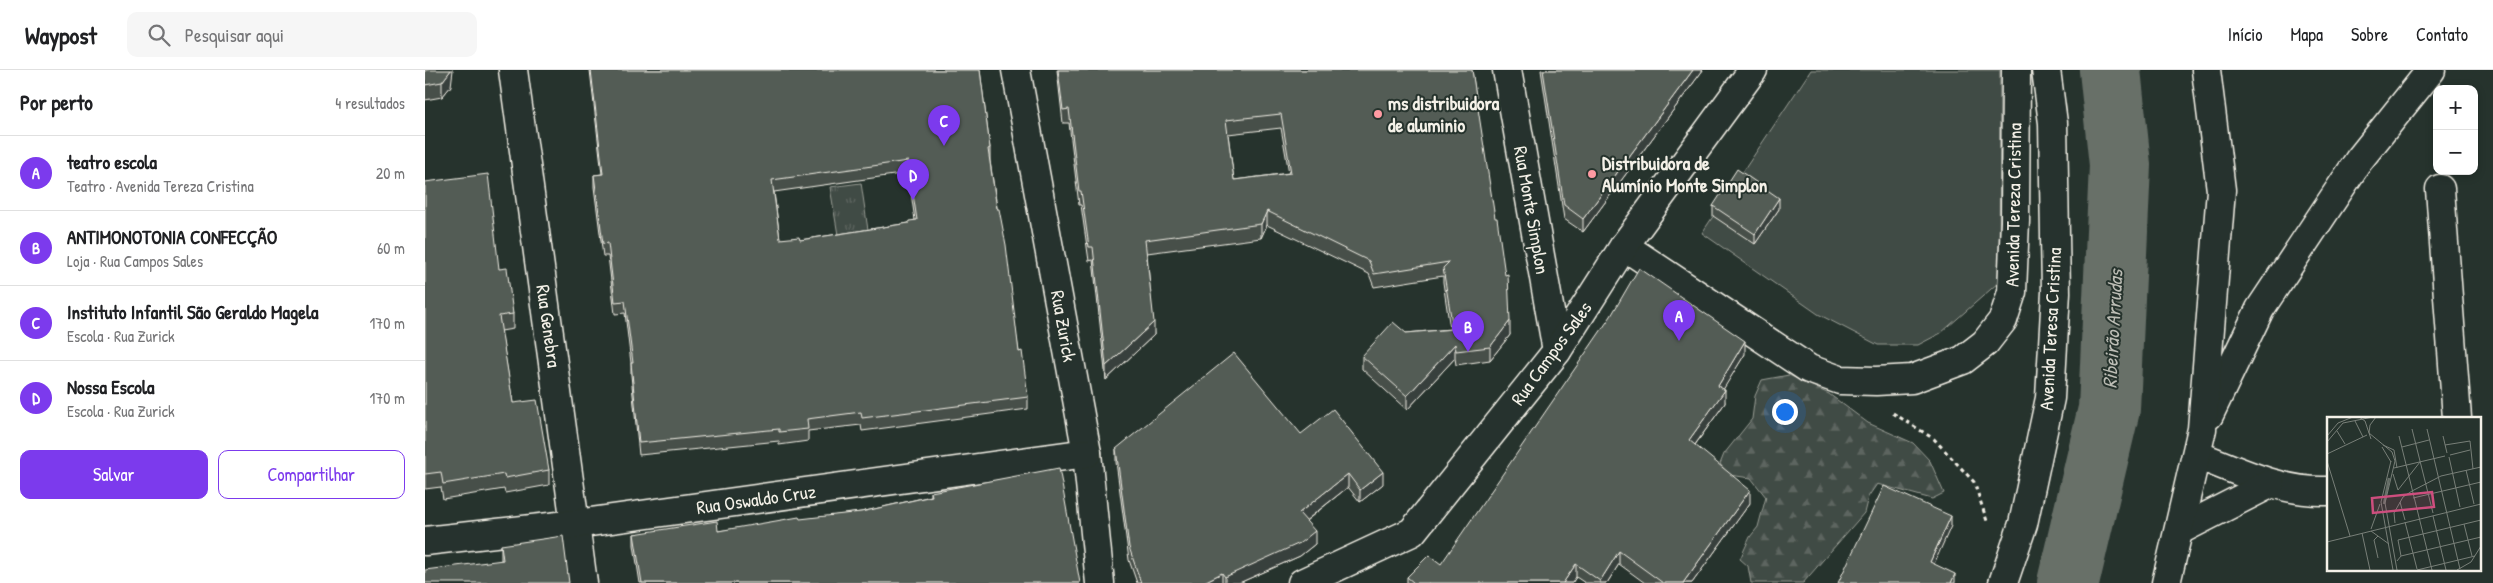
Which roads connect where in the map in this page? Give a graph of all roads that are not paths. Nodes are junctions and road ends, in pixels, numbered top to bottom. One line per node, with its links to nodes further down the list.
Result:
1 (513, 70): 17 (street, Rua Genebra)
2 (1016, 70): 14 (street, Rua Zurick)
3 (1507, 70): 11 (street, Rua Monte Simplon)
4 (1753, 70): 10 (street, Rua Campos Sales)
5 (2016, 70): 10 (street, Avenida Tereza Cristina)
6 (2046, 70): 23 (street, Avenida Teresa Cristina)
7 (2206, 70): 13 (street)
8 (2431, 70): 13 (street)
9 (2439, 190): 12 (street)
10 (1624, 246): 11 (street, Rua Campos Sales)
11 (1557, 351): 22 (street, Rua Campos Sales)
12 (2457, 417)
13 (2200, 442): 15 (street); 18 (street)
14 (1087, 453): 17 (street, Rua Oswaldo Cruz); 21 (street, Rua Zurick)
15 (2270, 484): 16 (street); 18 (street)
16 (2327, 491)
17 (576, 524): 19 (street, Rua Oswaldo Cruz); 20 (street, Rua Genebra)
18 (2180, 530): 24 (street)
19 (425, 541)
20 (583, 583)
21 (1101, 583)
22 (1302, 583)
23 (2003, 583)
24 (2166, 583)

